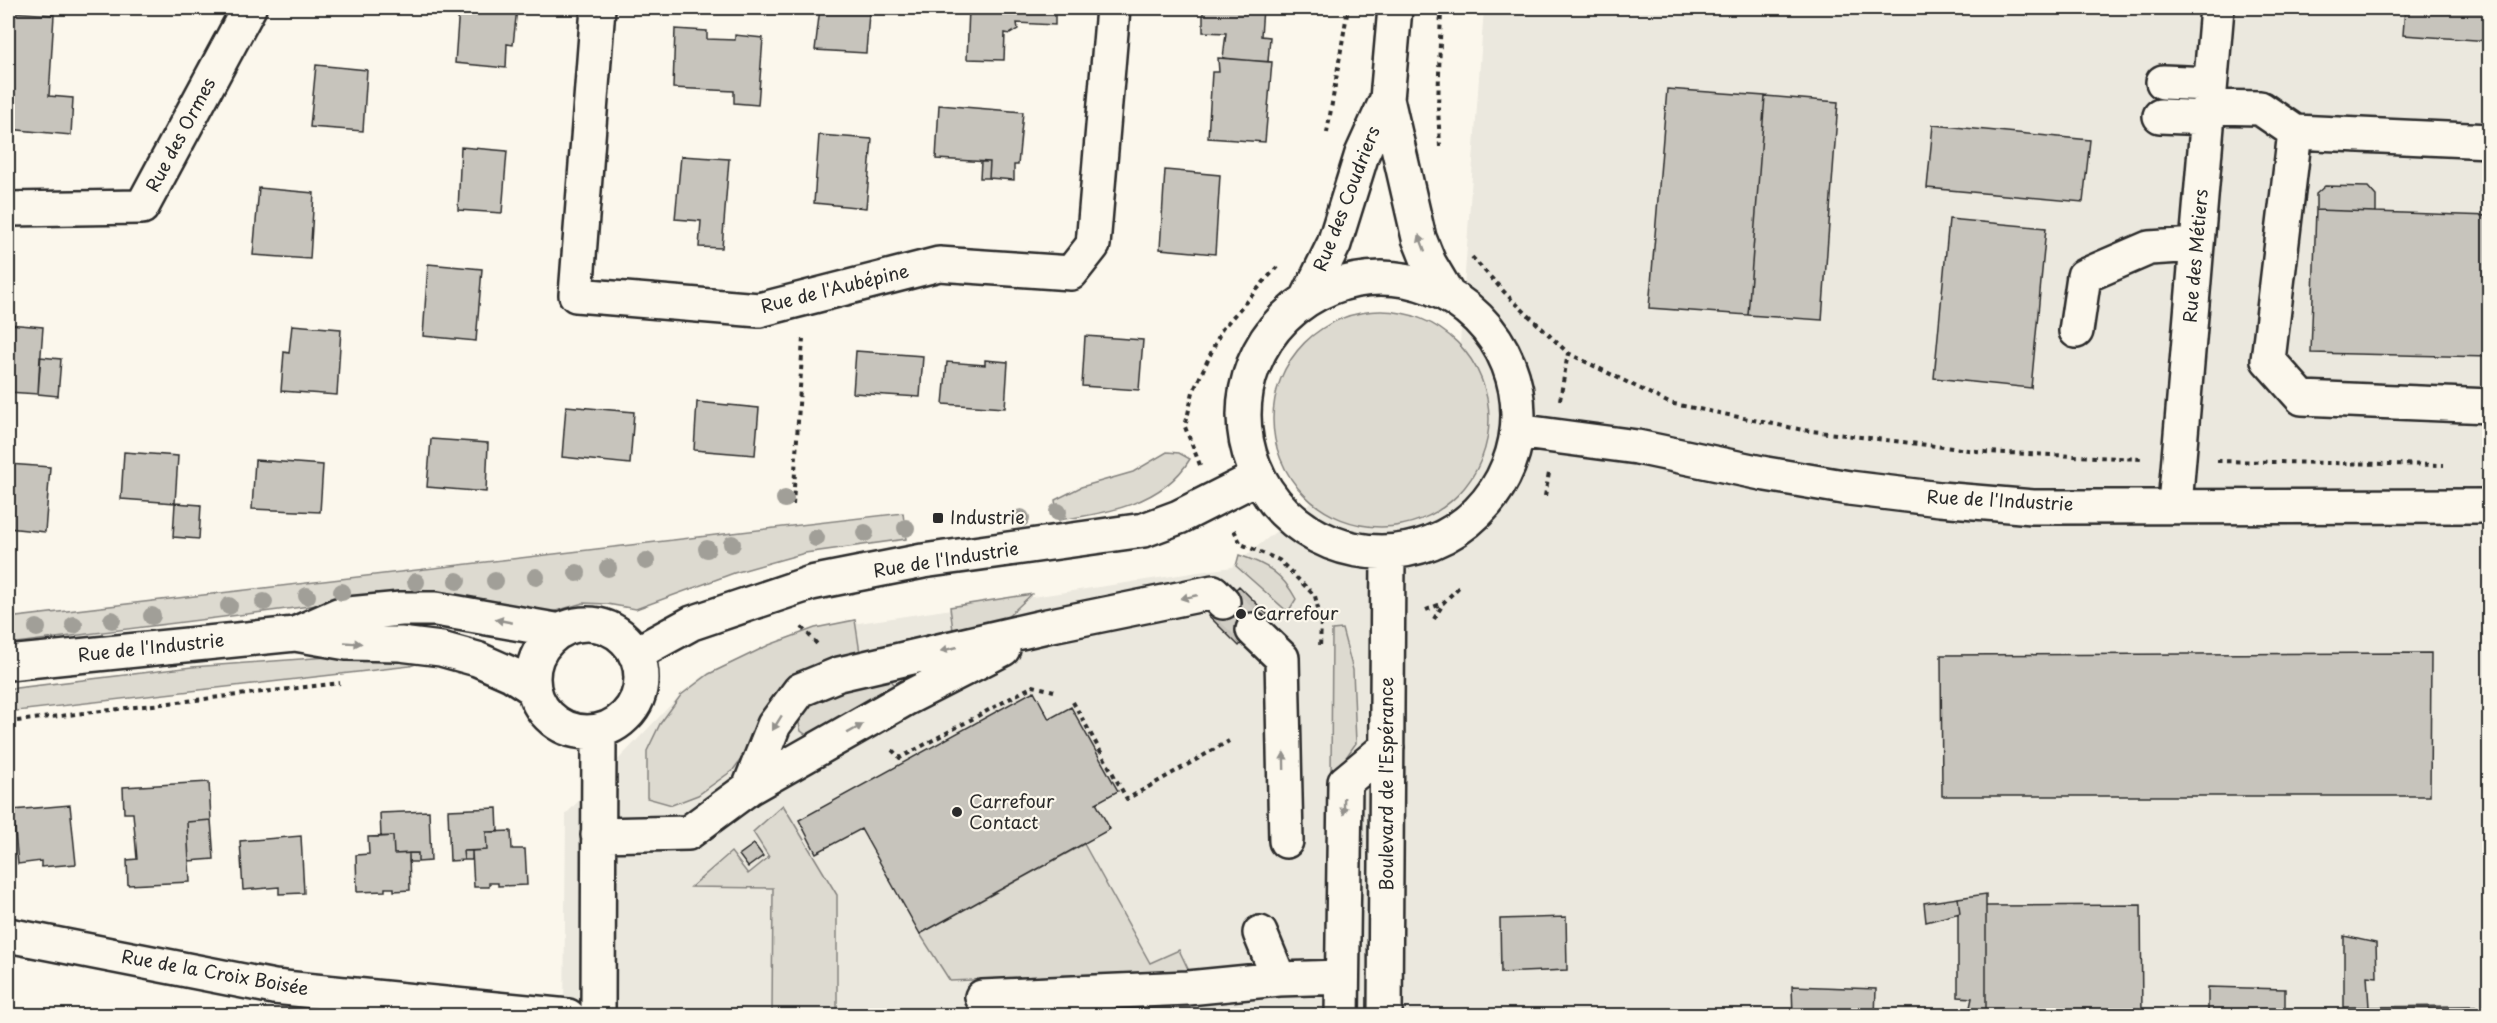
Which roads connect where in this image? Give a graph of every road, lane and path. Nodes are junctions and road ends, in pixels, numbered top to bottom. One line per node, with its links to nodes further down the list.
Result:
1 (249, 8): 16 (street, Rue des Ormes)
2 (598, 8): 21 (street, Rue de l'Aubépine)
3 (1113, 8): 21 (street, Rue de l'Aubépine)
4 (1348, 8): 14 (path)
5 (1395, 8): 10 (street, Rue des Coudriers)
6 (1441, 8): 9 (path)
7 (2217, 8): 11 (street, Rue des Métiers)
8 (2163, 82): 11 (street)
9 (1439, 88)
10 (1387, 99): 20 (street, Rue des Coudriers, one-way to 10); 22 (street, Rue des Coudriers)
11 (2209, 103): 12 (street); 13 (street); 17 (street, Rue des Métiers)
12 (2160, 116)
13 (2295, 132): 15 (street); 26 (street)
14 (1326, 136)
15 (2490, 141)
16 (8, 209)
17 (2197, 245): 23 (street); 34 (street, Rue des Métiers)
18 (1469, 253): 24 (path)
19 (1281, 263): 28 (path)
20 (1448, 295): 22 (street); 27 (street)
21 (806, 298): 33 (path)
22 (1307, 299): 32 (street)
23 (2076, 331)
24 (1568, 353): 25 (path); 29 (path)
25 (1563, 380)
26 (2490, 406)
27 (1517, 431): 34 (street, Rue de l'Industrie); 37 (street)
28 (1194, 454)
29 (2147, 459)
30 (2216, 461): 31 (path)
31 (2451, 465)
32 (1258, 477): 37 (street); 48 (street, Rue de l'Industrie)
33 (793, 505)
34 (2175, 505): 35 (street, Rue de l'Industrie)
35 (2490, 506)
36 (1241, 544): 43 (path)
37 (1388, 552): 58 (street, Boulevard de l'Espérance)
38 (1459, 587): 40 (path)
39 (1223, 602): 44 (street, one-way to 44)
40 (1443, 603): 41 (path); 42 (path)
41 (1426, 610)
42 (1434, 619)
43 (1321, 621)
44 (1047, 626): 55 (street); 59 (street, one-way to 59)
45 (1253, 630): 61 (street, one-way to 45)
46 (561, 631): 47 (street, Rue de l'Industrie, one-way to 47); 48 (street); 51 (street)
47 (296, 634): 49 (street, Rue de l'Industrie); 51 (street, Rue de l'Industrie, one-way to 51)
48 (635, 654): 56 (street)
49 (8, 663)
50 (342, 683): 54 (path)
51 (534, 689): 56 (street)
52 (1054, 692): 55 (path)
53 (1073, 702): 57 (path)
54 (8, 722)
55 (867, 722): 59 (street, one-way to 55)
56 (599, 731): 60 (street)
57 (1229, 741)
58 (1387, 747): 64 (street, one-way to 64); 70 (street, Boulevard de l'Espérance)
59 (749, 788): 60 (street)
60 (598, 835): 68 (street)
61 (1286, 841)
62 (1260, 933): 65 (street)
63 (8, 935): 67 (street, Rue de la Croix Boisée)
64 (1341, 977): 65 (street); 69 (street)
65 (1279, 979): 66 (street)
66 (982, 997)
67 (568, 1016)
68 (598, 1016)
69 (1342, 1016)
70 (1385, 1016)

